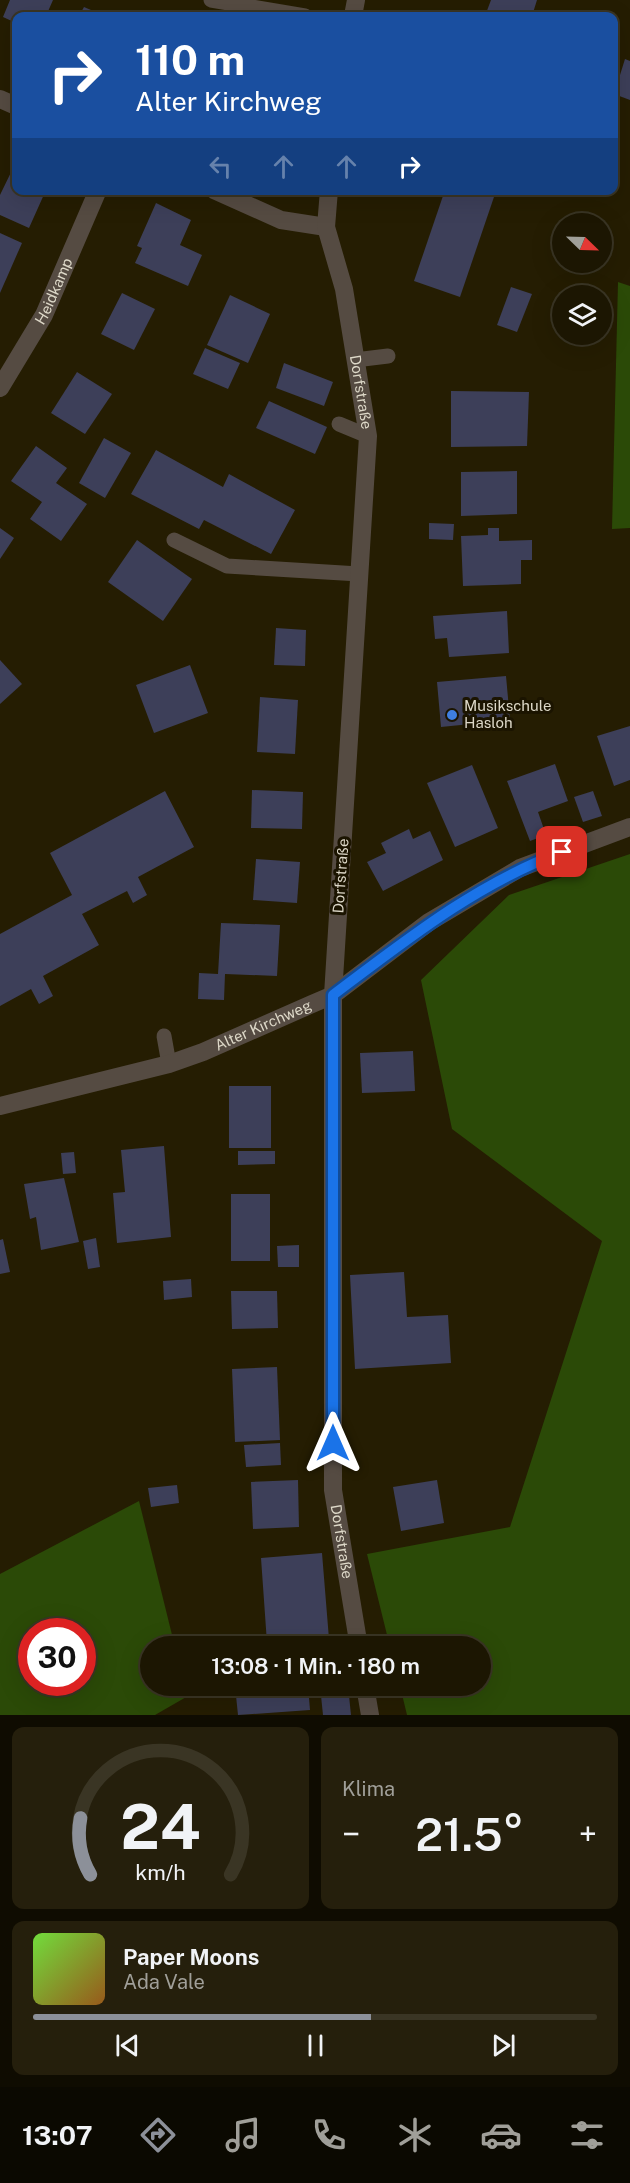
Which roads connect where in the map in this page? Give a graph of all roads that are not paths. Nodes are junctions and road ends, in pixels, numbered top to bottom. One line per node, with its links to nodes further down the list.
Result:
1 (211, 0): 2 (lane)
2 (282, 12)
3 (96, 195): 9 (street, Heidkamp)
4 (225, 195): 6 (street)
5 (329, 195): 6 (street)
6 (326, 227): 8 (street, Dorfstraße)
7 (388, 356): 8 (lane)
8 (355, 360): 11 (street, Dorfstraße)
9 (0, 388)
10 (339, 424): 11 (lane)
11 (368, 436): 13 (street, Dorfstraße)
12 (174, 540): 13 (lane)
13 (359, 574): 15 (street, Dorfstraße)
14 (630, 827): 15 (street, Alter Kirchweg)
15 (333, 995): 17 (street, Alter Kirchweg); 19 (street, Dorfstraße)
16 (164, 1036): 17 (lane)
17 (169, 1064): 18 (street, Alter Kirchweg)
18 (0, 1106)
19 (357, 1636)
20 (367, 1696): 21 (street)
21 (370, 1715)

